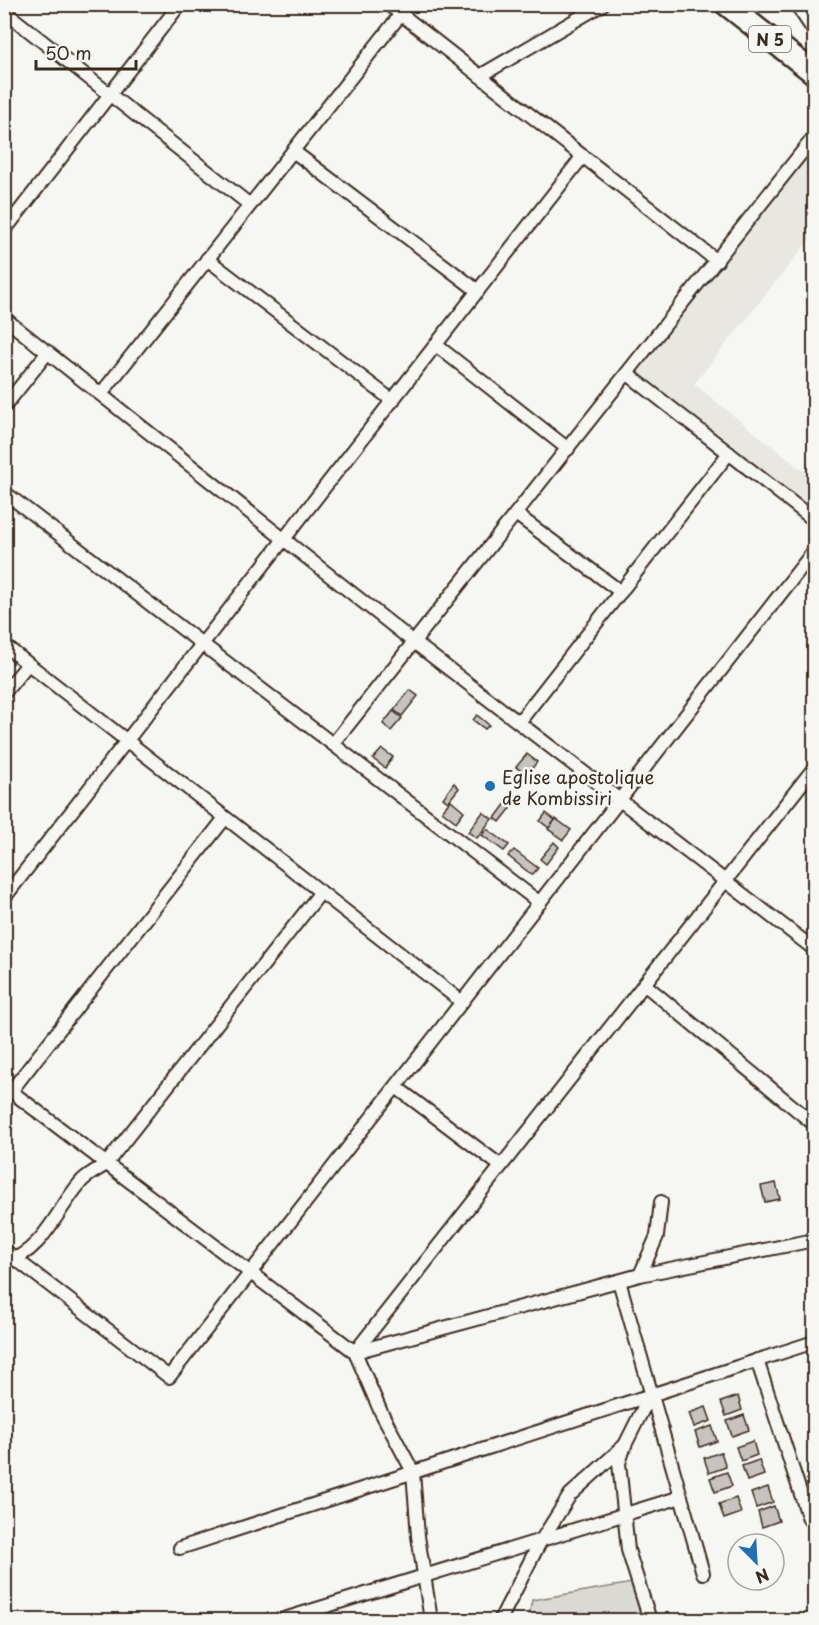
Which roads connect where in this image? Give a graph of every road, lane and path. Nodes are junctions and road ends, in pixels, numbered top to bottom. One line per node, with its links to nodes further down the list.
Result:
1 (180, 4): 11 (street)
2 (388, 4): 7 (street)
3 (603, 4): 10 (street)
4 (726, 4): 9 (highway, N 5)
5 (796, 4): 8 (street)
6 (4, 11): 11 (street)
7 (401, 14): 10 (street); 13 (street)
8 (814, 31)
9 (814, 73)
10 (480, 76): 14 (street)
11 (110, 94): 15 (street); 16 (street)
12 (814, 137): 18 (street)
13 (293, 151): 15 (street); 19 (street)
14 (584, 156): 18 (street); 19 (street)
15 (250, 205): 17 (street)
16 (4, 231)
17 (207, 259): 24 (street); 25 (street)
18 (717, 261): 23 (street)
19 (478, 291): 21 (street)
20 (4, 318): 22 (street)
21 (436, 345): 25 (street); 27 (street)
22 (48, 352): 24 (street); 26 (street)
23 (628, 374): 27 (street); 28 (street)
24 (101, 394): 32 (street)
25 (393, 401): 32 (street)
26 (4, 407)
27 (568, 449): 30 (street)
28 (729, 453): 31 (street); 34 (street)
29 (4, 492): 36 (street)
30 (517, 515): 34 (street); 35 (street)
31 (814, 520)
32 (284, 539): 35 (street); 36 (street)
33 (814, 551): 44 (street)
34 (621, 592): 40 (street)
35 (415, 643): 40 (street); 42 (street)
36 (203, 644): 41 (street); 42 (street)
37 (4, 645): 38 (street)
38 (28, 664): 39 (street); 41 (street)
39 (4, 693)
40 (519, 723): 44 (street)
41 (126, 742): 45 (street); 48 (street)
42 (333, 744): 49 (street)
43 (814, 768): 46 (street)
44 (620, 800): 46 (street); 49 (street)
45 (225, 819): 47 (street); 54 (street)
46 (725, 881): 50 (street); 51 (street)
47 (321, 892): 52 (street); 56 (street)
48 (4, 898)
49 (540, 903): 52 (street)
50 (814, 949)
51 (644, 984): 55 (street); 57 (street)
52 (462, 1002): 53 (street)
53 (396, 1087): 57 (street); 63 (street)
54 (8, 1089): 56 (street)
55 (814, 1124)
56 (106, 1164): 61 (street); 63 (street)
57 (501, 1166): 67 (street)
58 (661, 1202): 64 (street)
59 (814, 1240): 64 (street)
60 (4, 1250): 61 (street)
61 (10, 1261): 62 (street); 63 (street)
62 (4, 1269)
63 (250, 1273): 67 (street)
64 (640, 1275): 65 (street)
65 (619, 1281): 67 (street); 69 (street)
66 (814, 1342): 68 (street)
67 (355, 1352): 71 (street)
68 (757, 1360): 69 (street); 74 (street)
69 (651, 1394): 70 (street); 71 (street); 72 (street)
70 (625, 1445): 73 (street); 75 (street)
71 (413, 1472): 76 (street); 78 (street)
72 (681, 1497): 73 (street); 77 (street)
73 (623, 1515): 75 (street); 82 (street)
74 (809, 1519)
75 (542, 1540): 78 (street); 81 (street)
76 (180, 1548)
77 (703, 1573)
78 (425, 1576): 79 (street); 80 (street)
79 (281, 1620)
80 (431, 1620)
81 (500, 1620)
82 (650, 1620)

